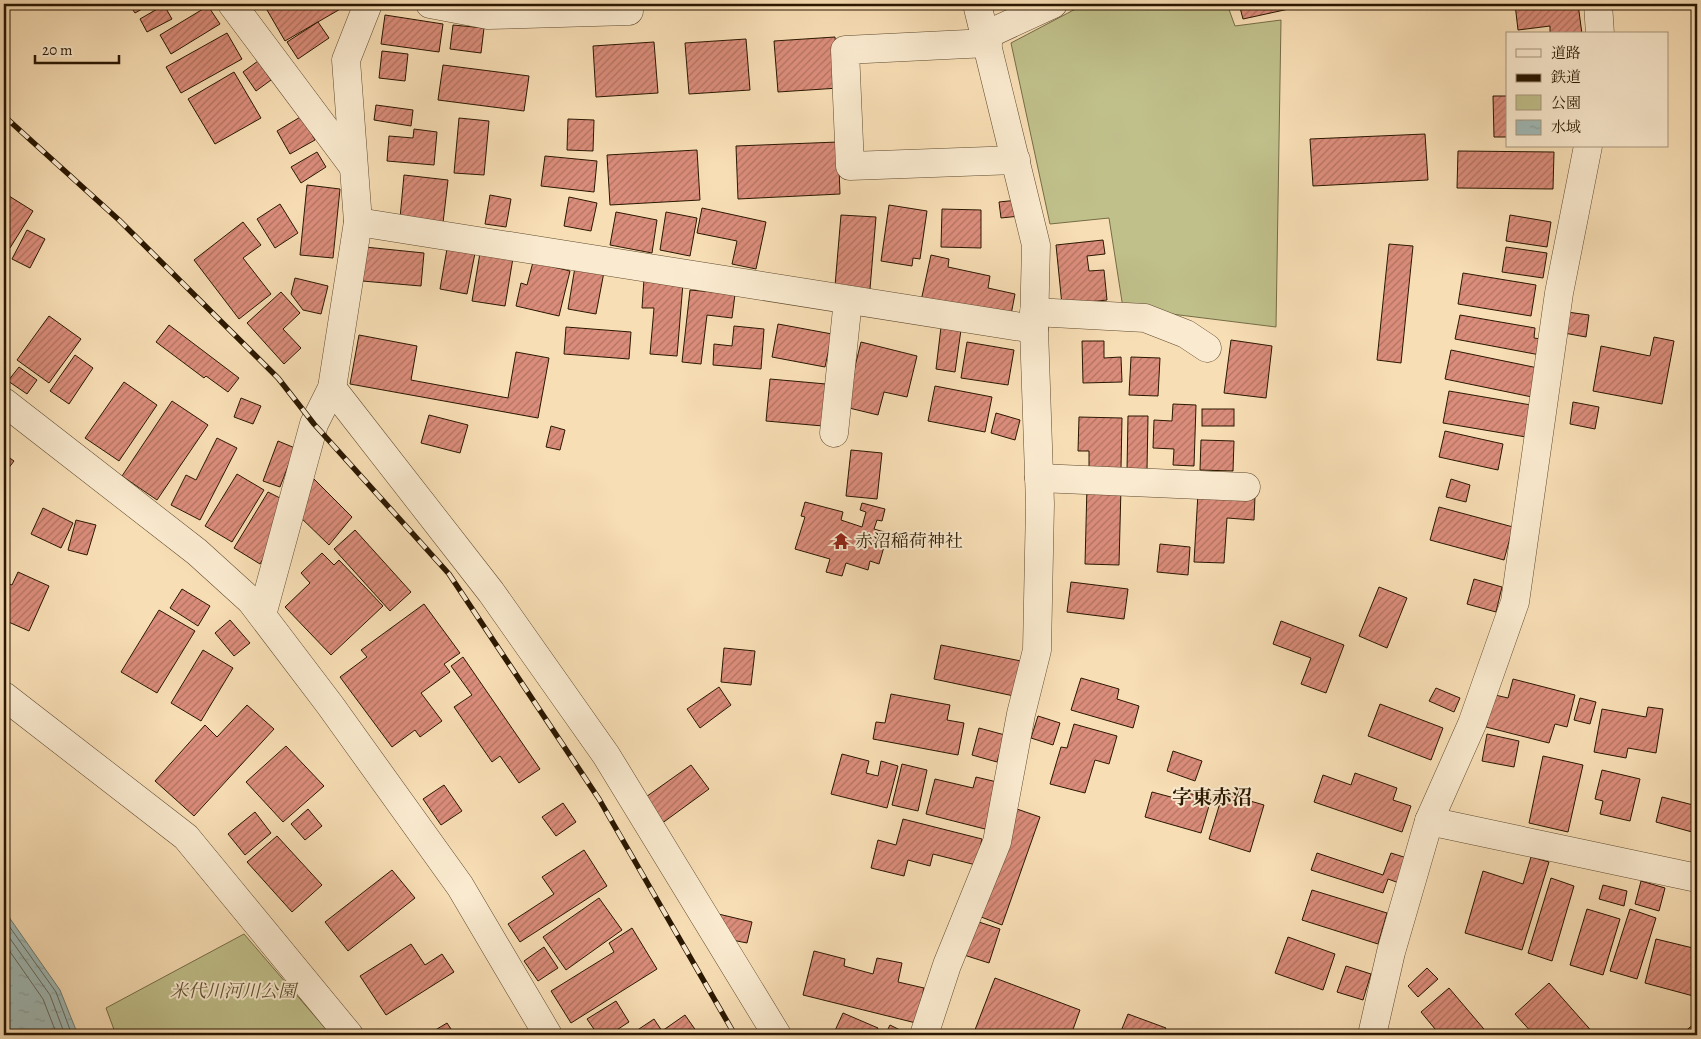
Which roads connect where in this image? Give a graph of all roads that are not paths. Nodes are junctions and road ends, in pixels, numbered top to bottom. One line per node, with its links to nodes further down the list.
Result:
1 (232, 4): 12 (street)
2 (368, 4): 12 (street)
3 (430, 4): 7 (street)
4 (977, 4): 9 (street)
5 (1053, 4): 9 (street)
6 (1598, 4): 8 (street)
7 (629, 11)
8 (1600, 32)
9 (987, 39): 11 (street); 11 (street)
10 (1588, 148): 24 (street)
11 (1016, 160): 15 (street)
12 (352, 166): 13 (street)
13 (358, 222): 14 (street); 17 (street)
14 (848, 300): 15 (street); 19 (street)
15 (1034, 321): 16 (street); 20 (street)
16 (1207, 348)
17 (332, 388): 22 (street); 28 (street)
18 (4, 402): 22 (street)
19 (834, 433)
20 (1039, 478): 21 (street); 29 (street)
21 (1246, 487)
22 (262, 615): 27 (street)
23 (4, 696): 26 (street)
24 (1429, 821): 25 (street); 30 (street)
25 (1694, 874)
26 (349, 1035)
27 (548, 1035)
28 (777, 1035)
29 (924, 1035)
30 (1372, 1035)

